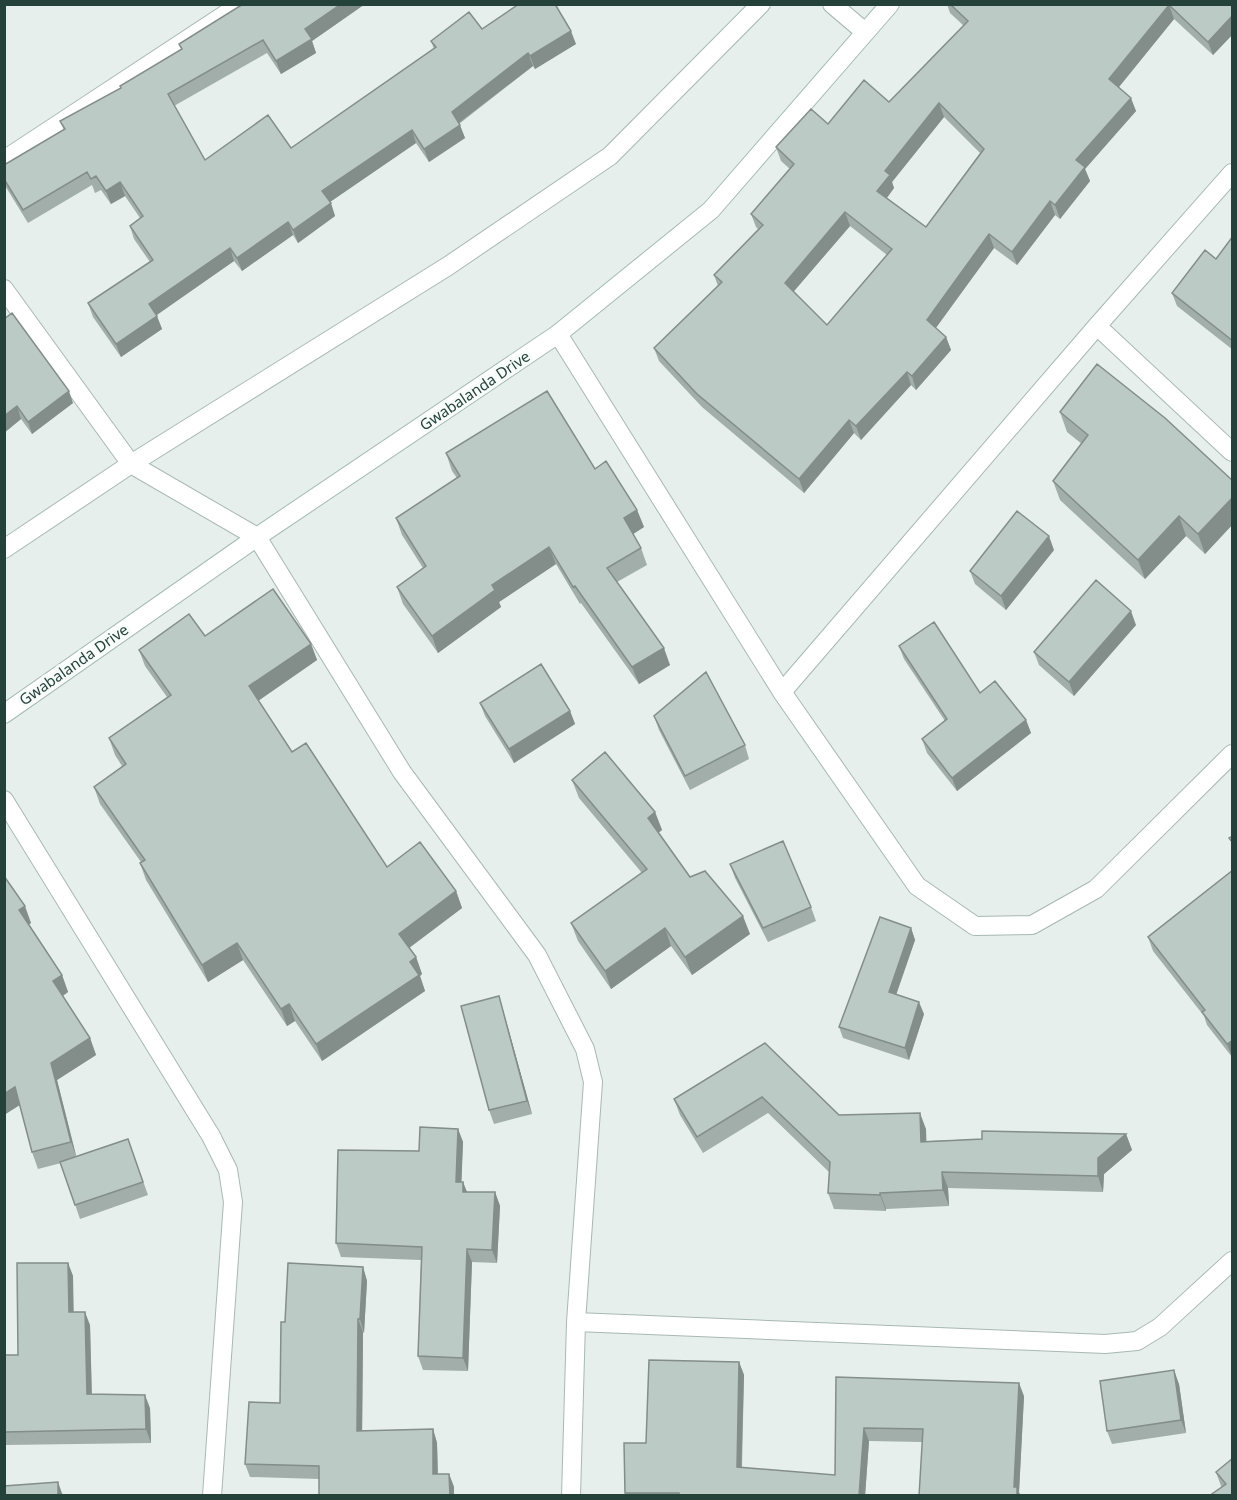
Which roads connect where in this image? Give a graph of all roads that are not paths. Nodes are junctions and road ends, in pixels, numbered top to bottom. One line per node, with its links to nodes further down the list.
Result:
1 (242, 4): 6 (street)
2 (761, 4): 12 (street)
3 (832, 4): 5 (street)
4 (890, 4): 5 (street, Gwabalanda Drive)
5 (866, 32): 10 (street, Gwabalanda Drive)
6 (4, 160)
7 (1233, 172): 9 (street)
8 (4, 289): 12 (street)
9 (1096, 326): 11 (street); 15 (street)
10 (558, 334): 13 (street, Gwabalanda Drive); 15 (street)
11 (1233, 452)
12 (131, 464): 13 (street); 14 (street)
13 (257, 537): 16 (street, Gwabalanda Drive); 20 (street)
14 (4, 549)
15 (782, 692): 17 (street)
16 (4, 714)
17 (1233, 754)
18 (4, 800): 21 (street)
19 (1233, 1261): 20 (street)
20 (576, 1322): 22 (street)
21 (212, 1496)
22 (571, 1496)

